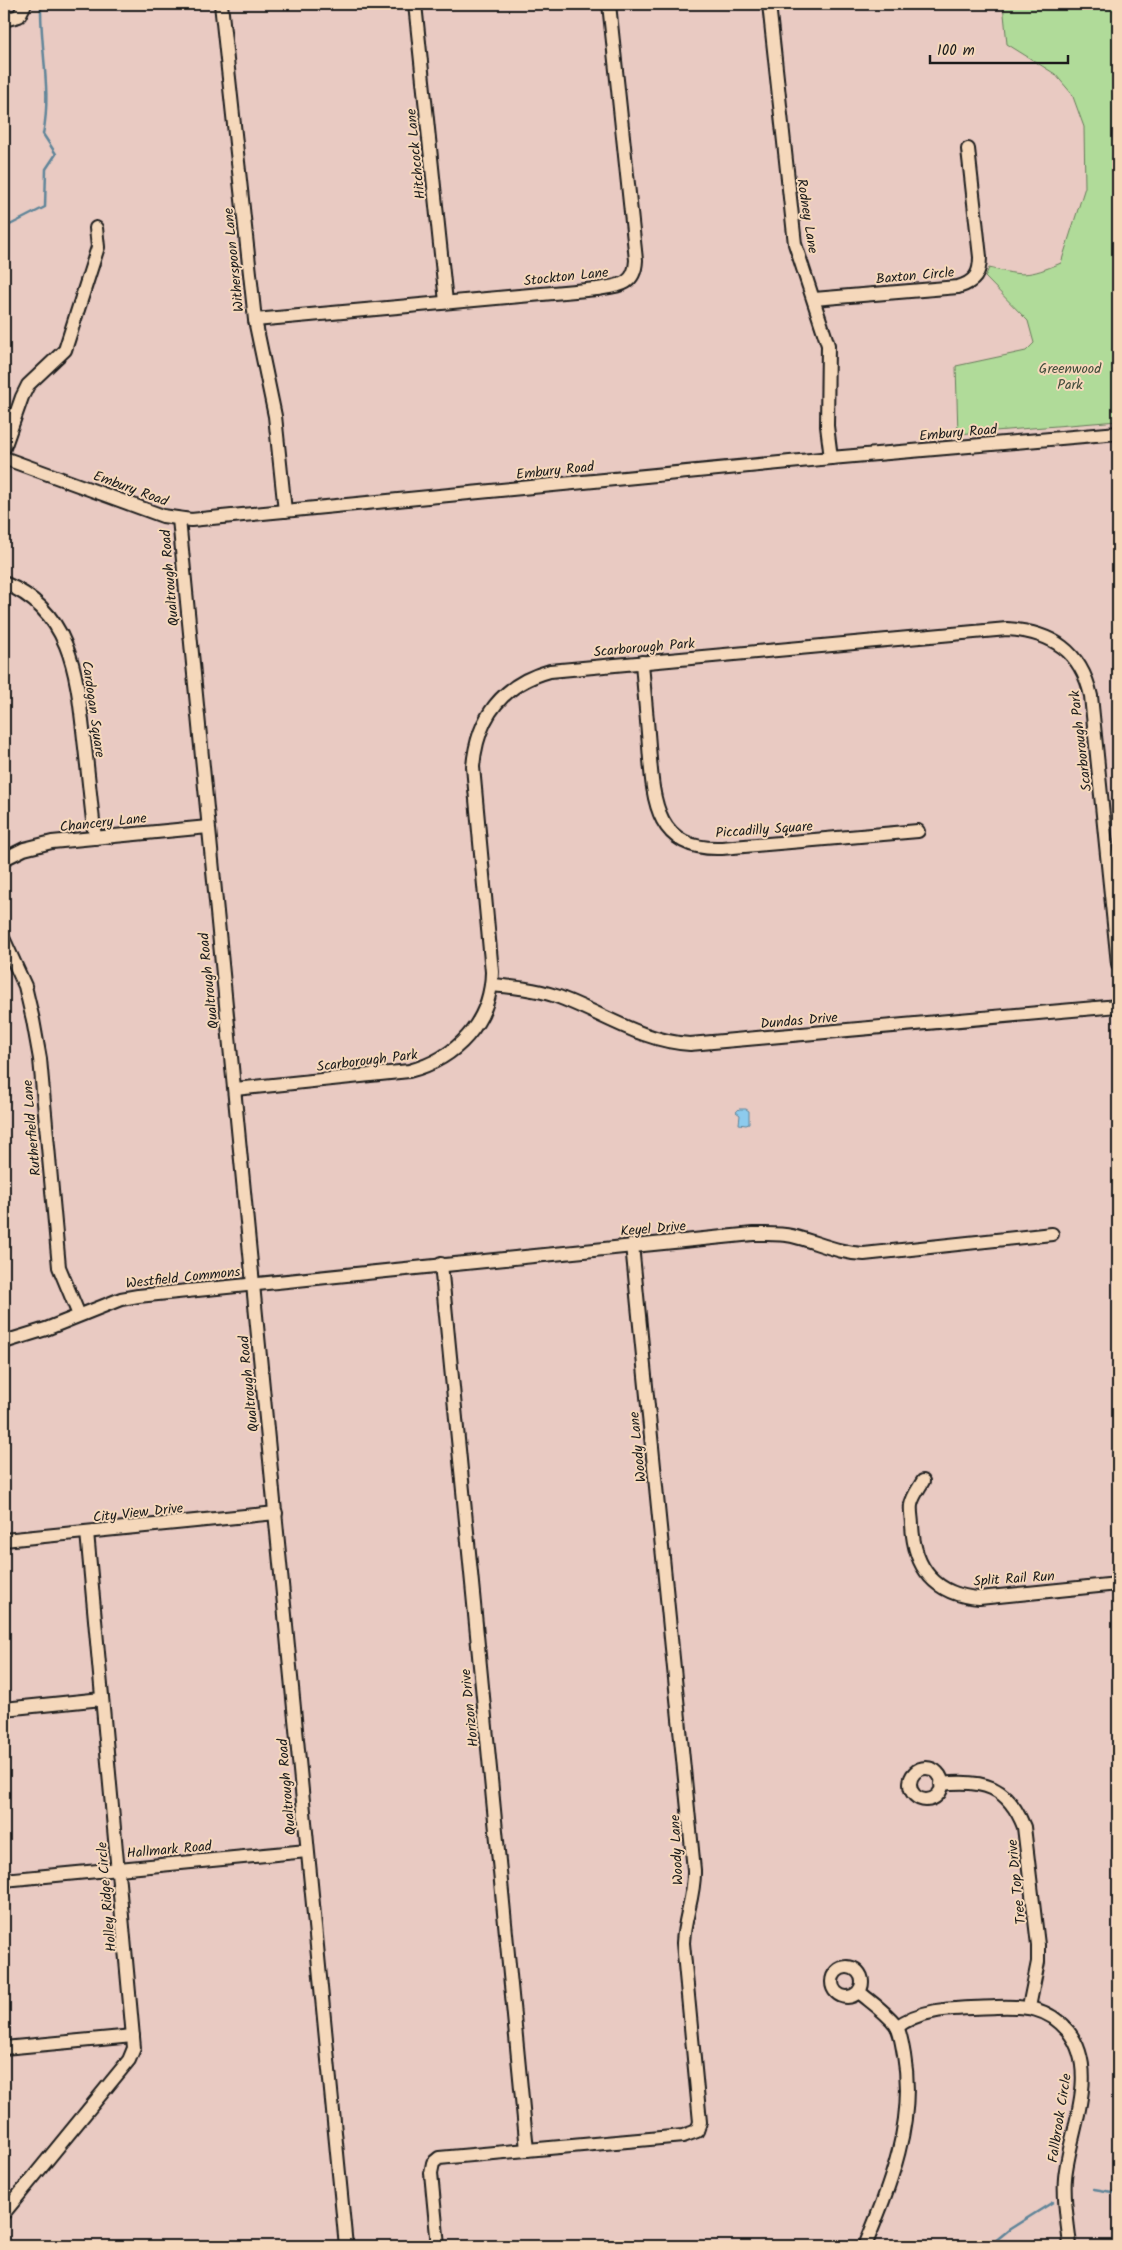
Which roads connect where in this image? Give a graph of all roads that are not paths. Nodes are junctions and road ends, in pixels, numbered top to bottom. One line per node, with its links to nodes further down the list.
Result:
1 (25, 4): 6 (street)
2 (221, 4): 11 (street, Witherspoon Lane)
3 (414, 4): 10 (street, Hitchcock Lane)
4 (609, 4): 10 (street, Stockton Lane)
5 (769, 4): 9 (street, Rodney Lane)
6 (4, 20)
7 (968, 149): 9 (street, Baxton Circle)
8 (96, 228): 13 (street)
9 (814, 298): 15 (street, Rodney Lane)
10 (446, 302): 11 (street, Stockton Lane)
11 (255, 320): 16 (street, Witherspoon Lane)
12 (1118, 433): 15 (street, Embury Road)
13 (4, 448)
14 (4, 458): 17 (street, Embury Road)
15 (831, 458): 16 (street, Embury Road)
16 (285, 511): 17 (street, Embury Road)
17 (179, 519): 20 (street, Qualtrough Road)
18 (4, 583): 22 (street, Cardogan Square)
19 (642, 662): 21 (street, Piccadilly Square); 25 (street, Scarborough Park); 26 (street, Scarborough Park)
20 (208, 827): 22 (street, Chancery Lane); 28 (street, Qualtrough Road)
21 (918, 831)
22 (95, 838): 23 (street, Chancery Lane)
23 (4, 859)
24 (4, 940): 33 (street, Rutherfield Lane)
25 (1118, 964)
26 (492, 985): 27 (street, Dundas Drive); 28 (street, Scarborough Park)
27 (1118, 1006)
28 (235, 1089): 32 (street, Qualtrough Road)
29 (1052, 1234): 30 (street, Keyel Drive)
30 (632, 1245): 31 (street, Keyel Drive); 51 (street, Woody Lane)
31 (442, 1264): 32 (street, Keyel Drive); 51 (street, Horizon Drive)
32 (254, 1284): 33 (street, Westfield Commons); 36 (street, Qualtrough Road)
33 (79, 1315): 34 (street, Westfield Commons)
34 (4, 1342)
35 (923, 1481): 39 (street, Split Rail Run)
36 (276, 1513): 37 (street, City View Drive); 43 (street, Qualtrough Road)
37 (87, 1532): 38 (street, City View Drive); 40 (street, Holley Ridge Circle)
38 (4, 1540)
39 (1118, 1584)
40 (102, 1700): 41 (street); 44 (street, Holley Ridge Circle)
41 (4, 1708)
42 (942, 1784): 47 (street, Tree Top Drive)
43 (307, 1851): 44 (street, Hallmark Road); 53 (street, Qualtrough Road)
44 (118, 1869): 45 (street, Hallmark Road); 49 (street, Holley Ridge Circle)
45 (4, 1880)
46 (859, 1992): 48 (street)
47 (1029, 2007): 48 (street, Fallbrook Circle); 56 (street, Fallbrook Circle)
48 (897, 2027): 55 (street)
49 (134, 2036): 50 (street); 52 (street, Holley Ridge Circle)
50 (4, 2048)
51 (527, 2150): 54 (street, Woody Lane)
52 (4, 2213)
53 (346, 2246)
54 (438, 2246)
55 (865, 2246)
56 (1070, 2246)

